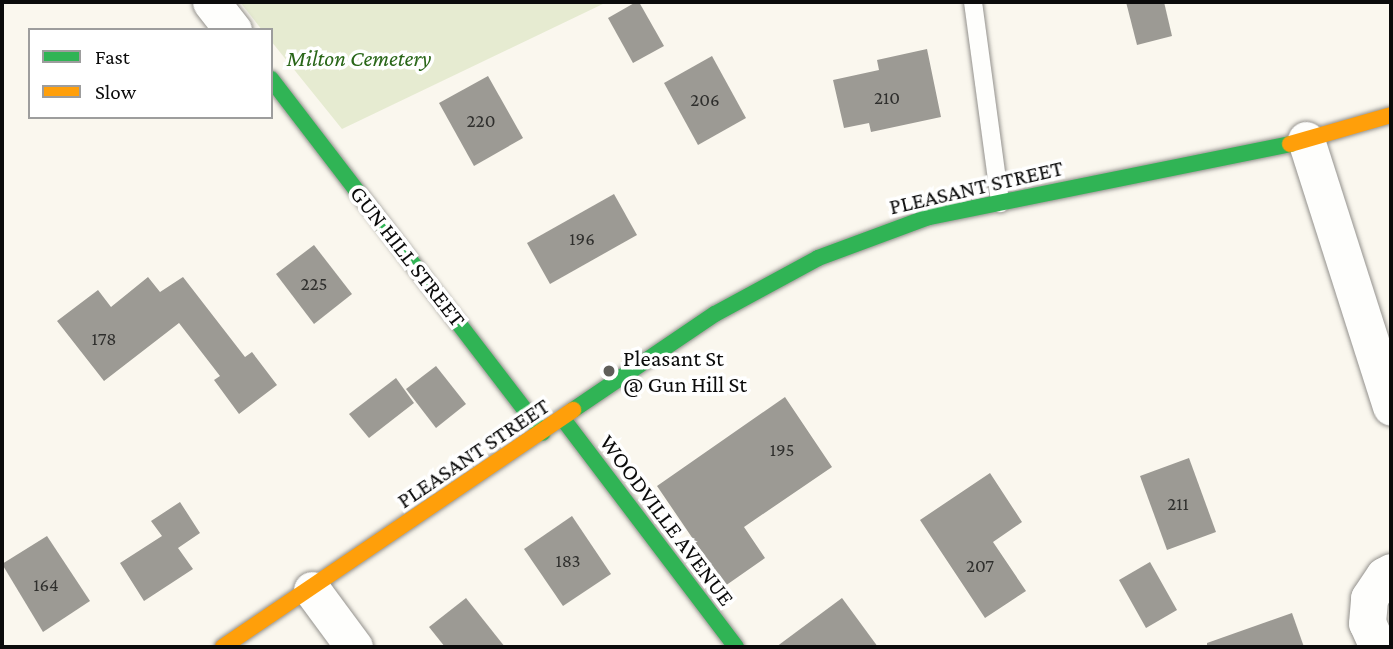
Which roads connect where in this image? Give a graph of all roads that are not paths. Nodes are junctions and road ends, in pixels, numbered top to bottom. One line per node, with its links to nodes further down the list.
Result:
1 (211, 2): 3 (street)
2 (973, 2): 7 (lane)
3 (231, 28)
4 (273, 82): 10 (street, GUN HILL STREET)
5 (1391, 115): 6 (street, PLEASANT STREET)
6 (1306, 140): 7 (street, PLEASANT STREET); 8 (street)
7 (1000, 203): 9 (street, PLEASANT STREET)
8 (1391, 407)
9 (563, 419): 10 (street, PLEASANT STREET); 15 (street, WOODVILLE AVENUE)
10 (543, 433): 12 (street, PLEASANT STREET)
11 (1391, 572): 16 (street)
12 (312, 590): 13 (street, PLEASANT STREET); 14 (street)
13 (223, 647)
14 (354, 647)
15 (736, 647)
16 (1382, 647)

